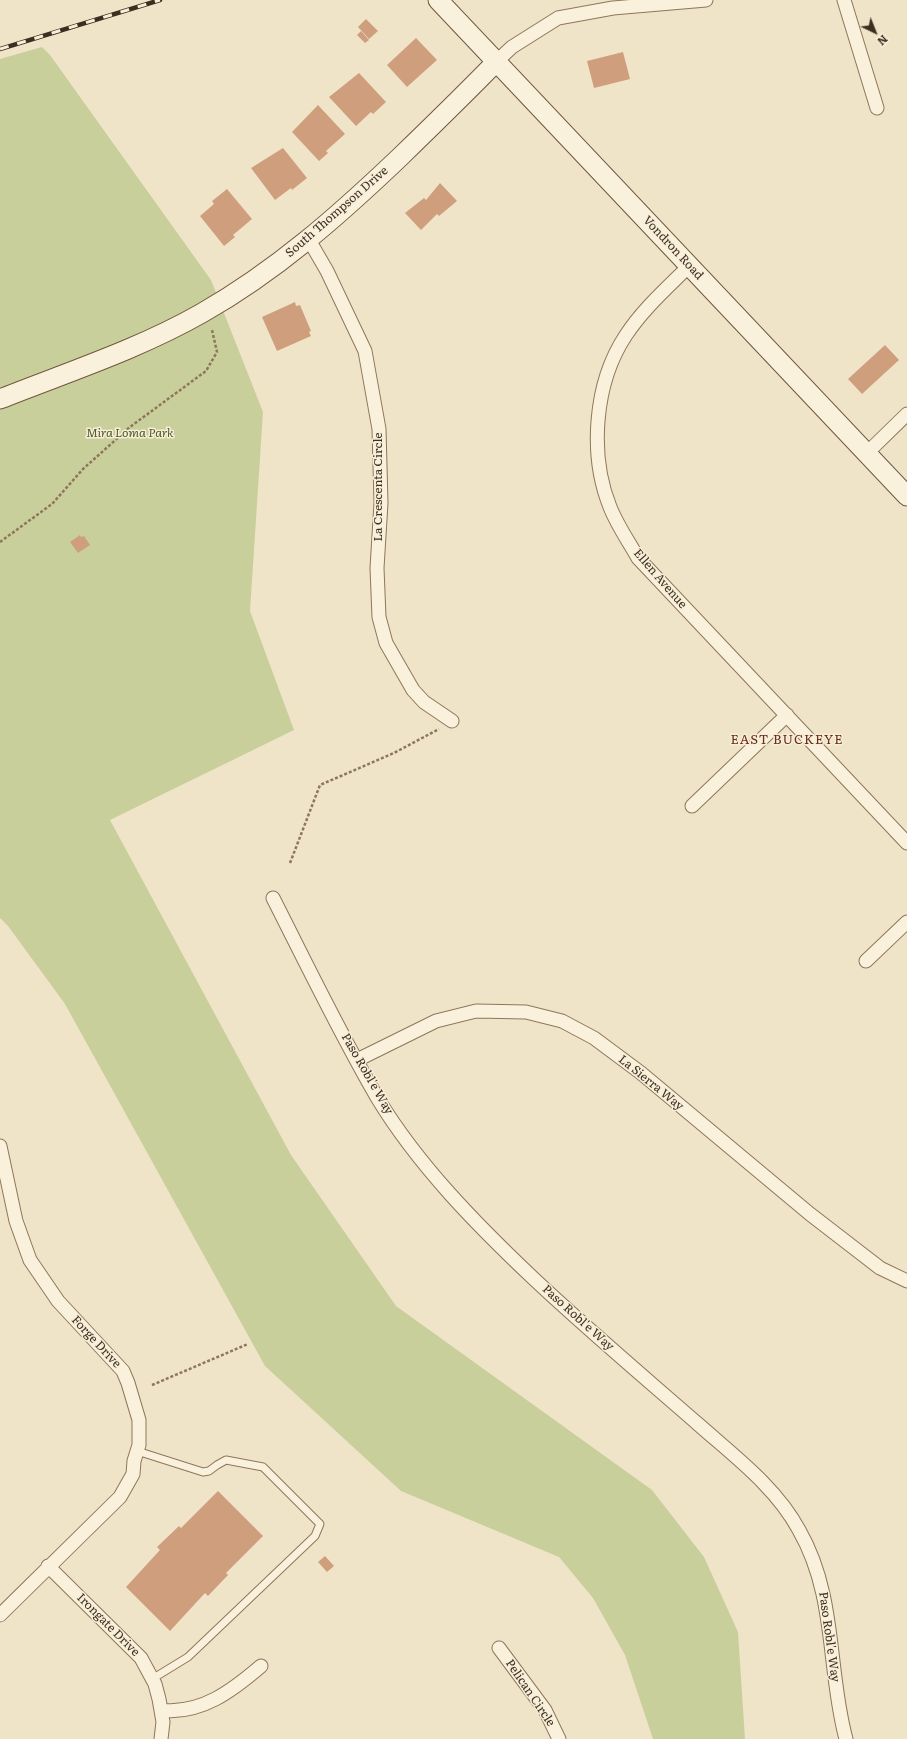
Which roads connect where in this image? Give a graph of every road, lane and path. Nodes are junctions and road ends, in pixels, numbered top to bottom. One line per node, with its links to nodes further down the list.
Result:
1 (438, 0): 4 (street, Vondron Road)
2 (706, 0): 4 (street)
3 (844, 0): 5 (street)
4 (497, 61): 6 (street, South Thompson Drive); 7 (street, Vondron Road)
5 (877, 108)
6 (309, 240): 9 (street, South Thompson Drive); 15 (street, La Crescenta Circle)
7 (689, 266): 11 (street, Vondron Road); 14 (street, Ellen Avenue)
8 (212, 330): 13 (path)
9 (0, 399)
10 (907, 414): 11 (street)
11 (866, 453): 12 (street, Vondron Road)
12 (907, 496)
13 (0, 542)
14 (787, 715): 16 (street); 17 (street, Ellen Avenue)
15 (452, 721): 18 (path)
16 (692, 806)
17 (907, 843)
18 (290, 863)
19 (273, 898): 22 (street, Paso Robl'e Way)
20 (907, 922): 21 (street)
21 (866, 961)
22 (357, 1060): 24 (street, La Sierra Way); 36 (street, Paso Robl'e Way)
23 (0, 1146): 27 (street, Forge Drive)
24 (907, 1281)
25 (248, 1344): 26 (path)
26 (152, 1385)
27 (137, 1452): 28 (street, Forge Drive); 32 (lane)
28 (48, 1566): 29 (street, Forge Drive); 32 (street, Irongate Drive)
29 (0, 1615)
30 (499, 1648): 35 (street, Pelican Circle)
31 (261, 1666): 33 (street)
32 (152, 1679): 33 (street, Irongate Drive)
33 (161, 1710): 34 (street, Irongate Drive)
34 (161, 1739)
35 (560, 1739)
36 (846, 1739)

